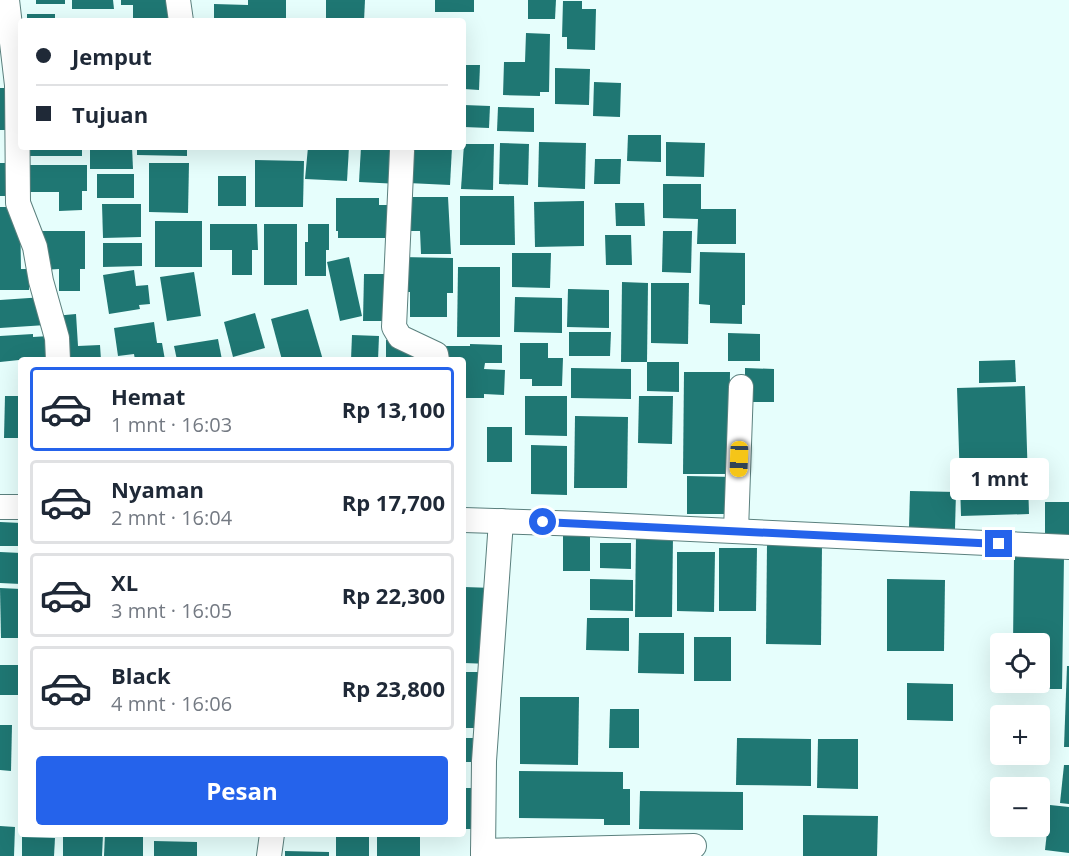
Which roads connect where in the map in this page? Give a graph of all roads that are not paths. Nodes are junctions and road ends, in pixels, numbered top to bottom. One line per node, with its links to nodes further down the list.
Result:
1 (7, 0): 5 (street)
2 (178, 0): 3 (street)
3 (181, 18)
4 (402, 151): 6 (street)
5 (58, 357)
6 (436, 357)
7 (741, 387): 12 (street)
8 (0, 507): 9 (street)
9 (18, 507)
10 (466, 520): 11 (street)
11 (501, 521): 12 (street); 16 (street)
12 (736, 531): 13 (street)
13 (1069, 548)
14 (272, 837): 17 (street)
15 (694, 846): 16 (street)
16 (483, 854)
17 (269, 856)

